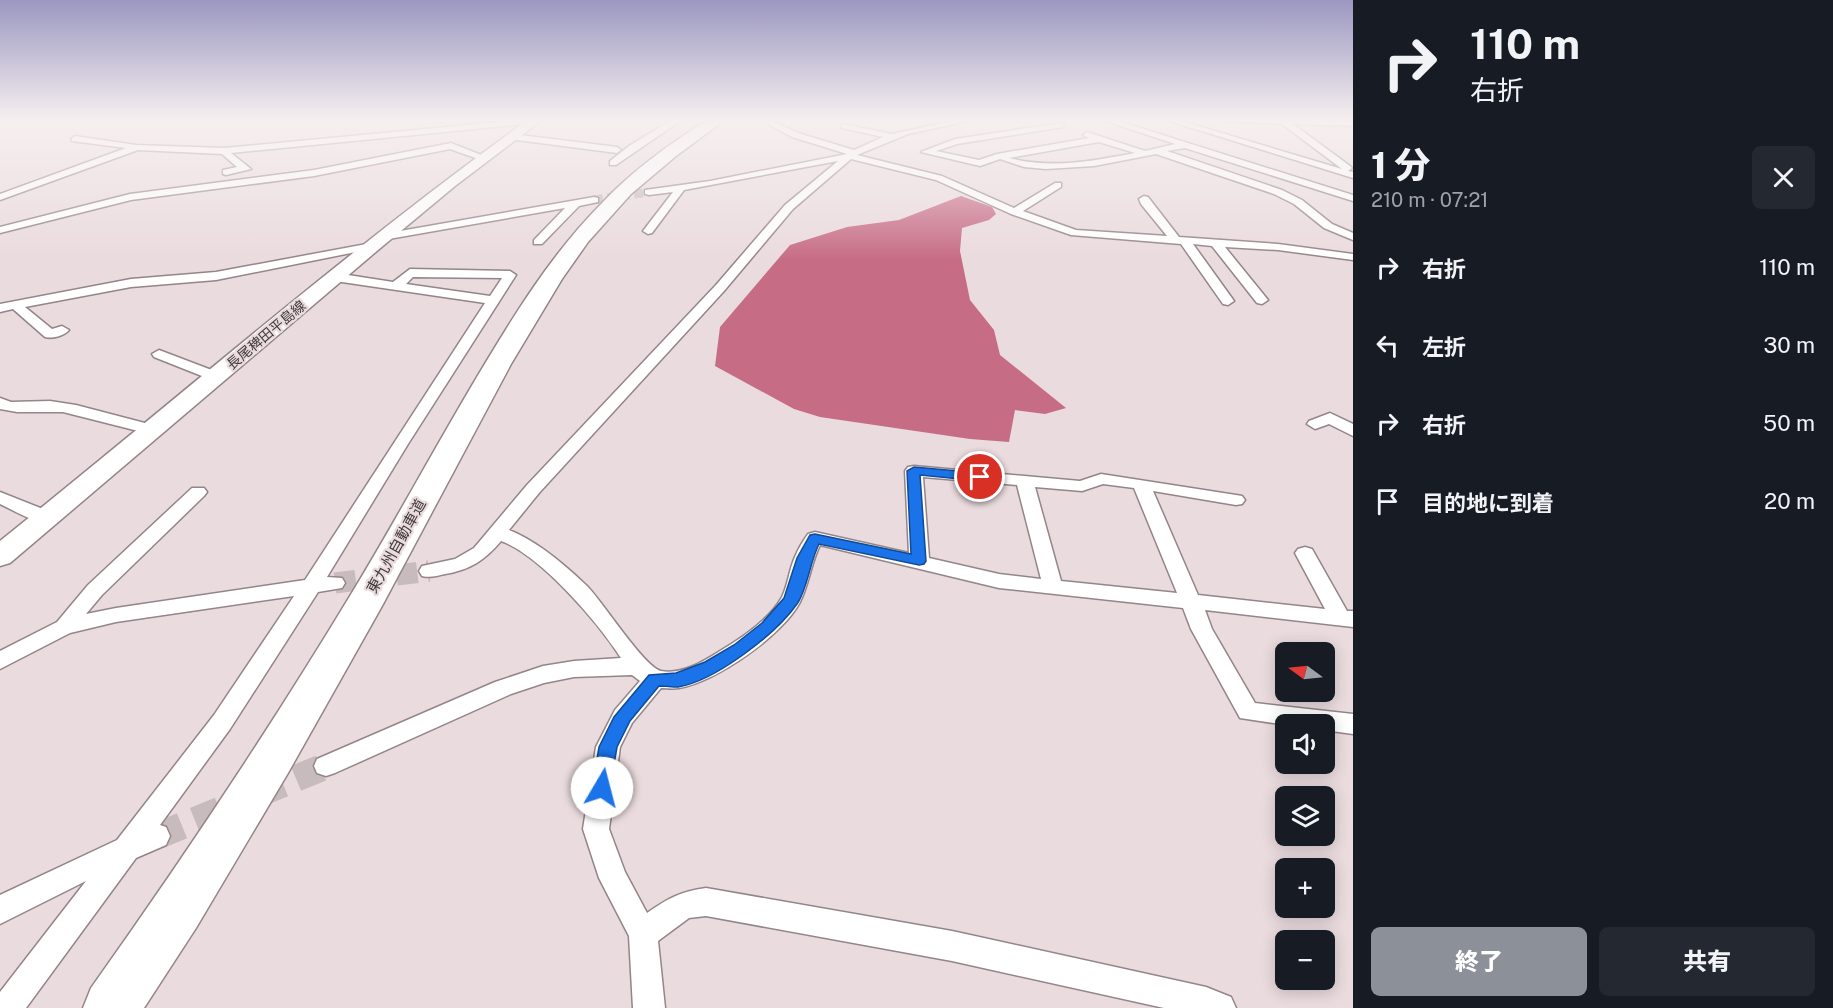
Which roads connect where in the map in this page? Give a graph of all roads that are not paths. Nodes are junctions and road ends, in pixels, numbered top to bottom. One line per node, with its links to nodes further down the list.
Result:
1 (84, 166): 19 (street)
2 (242, 166): 14 (street)
3 (349, 166): 26 (street)
4 (474, 166): 30 (main road, 長尾稗田平島線)
5 (654, 166): 77 (highway, 東九州自動車道)
6 (795, 166): 17 (street)
7 (838, 166): 57 (street)
8 (896, 166): 24 (street)
9 (1053, 166): 10 (street)
10 (1076, 166)
11 (1201, 166): 25 (street)
12 (1252, 166): 20 (street)
13 (1325, 166): 15 (street)
14 (223, 172)
15 (1351, 174)
16 (1058, 185): 24 (street)
17 (681, 188): 18 (street); 27 (street)
18 (649, 192)
19 (0, 197)
20 (1353, 198)
21 (1143, 199): 29 (street)
22 (594, 200): 23 (street)
23 (577, 202): 30 (street); 31 (street)
24 (1015, 212): 29 (street)
25 (1309, 212): 28 (street); 33 (street)
26 (0, 230)
27 (648, 231)
28 (1353, 237)
29 (1180, 240): 32 (street); 35 (street)
30 (377, 241): 37 (main road, 長尾稗田平島線); 42 (street)
31 (538, 242)
32 (1215, 242): 34 (street); 36 (street)
33 (1353, 242)
34 (1353, 257)
35 (1204, 268): 36 (street); 41 (street)
36 (1239, 271): 40 (street)
37 (335, 277): 38 (street); 46 (main road, 長尾稗田平島線)
38 (395, 287): 39 (street); 39 (street)
39 (493, 300): 63 (street)
40 (1262, 300)
41 (1228, 301)
42 (15, 305): 43 (street); 44 (street)
43 (0, 308)
44 (34, 340)
45 (159, 354): 46 (street)
46 (217, 377): 49 (main road, 長尾稗田平島線)
47 (0, 403): 49 (street)
48 (1315, 424): 50 (street)
49 (154, 430): 56 (main road, 長尾稗田平島線)
50 (1353, 430)
51 (1025, 481): 52 (street); 60 (street); 64 (street)
52 (1141, 484): 55 (street); 65 (street)
53 (198, 492): 67 (street)
54 (0, 497): 56 (street)
55 (1236, 500)
56 (47, 517): 59 (main road, 長尾稗田平島線)
57 (496, 532): 61 (street); 69 (street)
58 (1305, 553): 66 (street)
59 (0, 556)
60 (919, 561): 64 (street); 69 (street)
61 (429, 572)
62 (335, 584): 63 (street)
63 (310, 587): 67 (street); 73 (street)
64 (1053, 588): 65 (street)
65 (1192, 602): 66 (street); 70 (street)
66 (1346, 618)
67 (64, 627): 68 (street)
68 (0, 661)
69 (645, 673): 71 (street); 75 (street)
70 (1353, 723)
71 (326, 766)
72 (157, 836): 73 (street)
73 (126, 849): 74 (street); 76 (street)
74 (0, 910)
75 (643, 934): 78 (street); 79 (street)
76 (8, 1008)
77 (111, 1008)
78 (649, 1008)
79 (1220, 1008)

